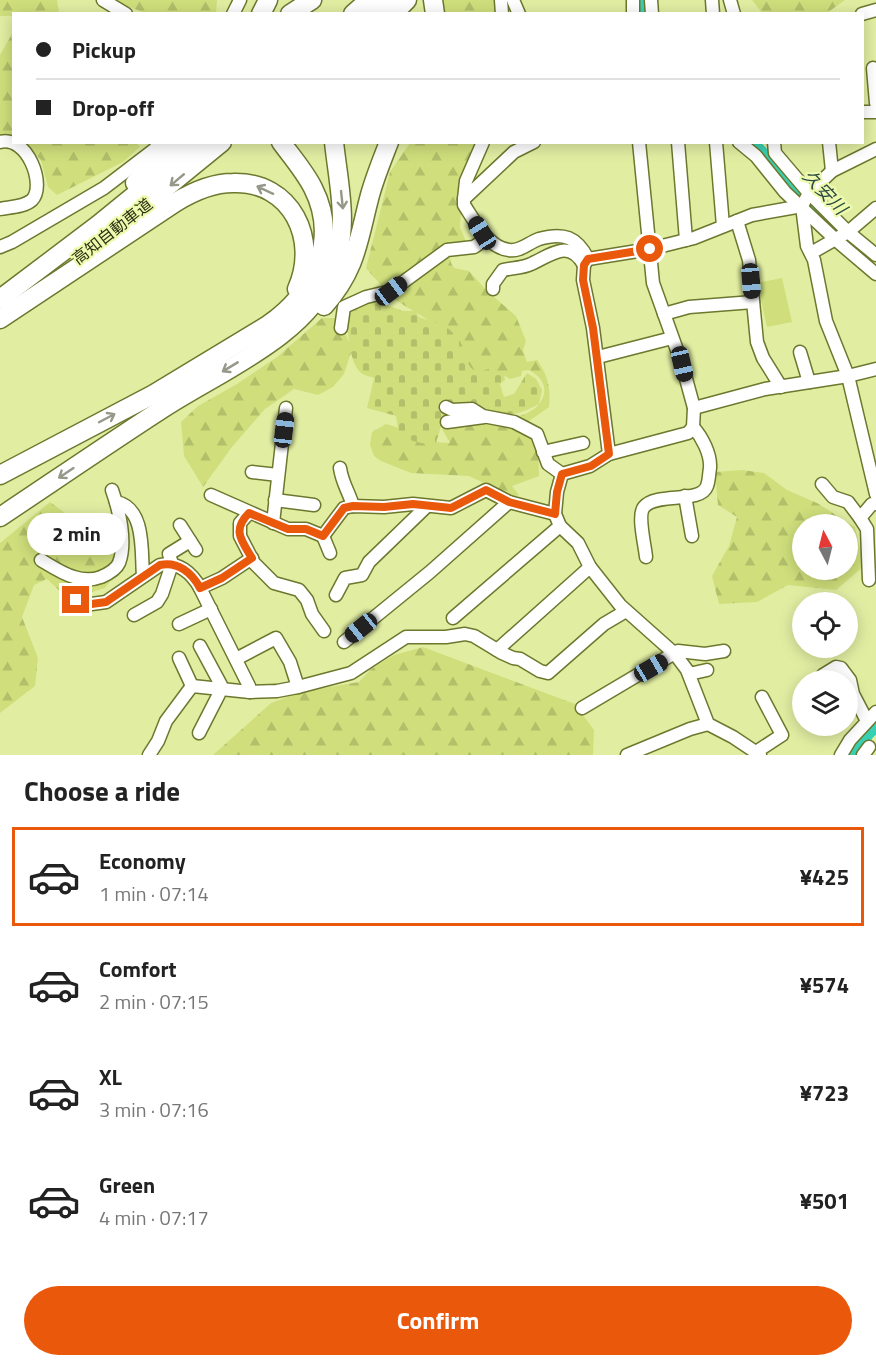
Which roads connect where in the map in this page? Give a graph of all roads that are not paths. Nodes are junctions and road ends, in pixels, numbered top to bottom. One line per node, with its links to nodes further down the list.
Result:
1 (104, 0): 6 (street)
2 (312, 0): 7 (highway)
3 (369, 0): 8 (highway)
4 (390, 0): 9 (highway)
5 (407, 0): 10 (highway)
6 (123, 12)
7 (293, 12)
8 (355, 12)
9 (376, 12)
10 (395, 12)
11 (870, 69): 12 (street)
12 (876, 103)
13 (16, 144): 35 (street)
14 (158, 144): 42 (street)
15 (174, 144): 47 (highway)
16 (198, 144): 47 (highway, 高知自動車道)
17 (220, 144): 53 (highway, 高知自動車道, one-way to 53)
18 (282, 144): 56 (highway)
19 (334, 144): 56 (highway, one-way to 56)
20 (388, 144): 56 (highway)
21 (482, 144): 32 (street)
22 (530, 144): 32 (street)
23 (639, 144): 43 (street)
24 (678, 144): 40 (street)
25 (716, 144): 37 (street)
26 (741, 144): 33 (street)
27 (829, 144): 30 (street)
28 (775, 148): 31 (street)
29 (876, 149): 30 (street)
30 (832, 171): 31 (street)
31 (809, 193): 33 (street); 38 (street)
32 (464, 199): 39 (street)
33 (802, 206): 36 (street); 41 (street); 44 (street)
34 (876, 208): 38 (street)
35 (0, 209)
36 (737, 220): 37 (street); 51 (street)
37 (723, 226): 40 (street)
38 (848, 232): 41 (street); 45 (street)
39 (487, 238): 46 (street); 54 (street)
40 (686, 240): 43 (street)
41 (836, 240): 44 (street); 48 (street)
42 (0, 247)
43 (650, 249): 46 (street); 52 (street)
44 (811, 253): 60 (street)
45 (876, 255)
46 (586, 262): 49 (street); 58 (street)
47 (33, 274): 50 (highway, 高知自動車道)
48 (876, 274)
49 (493, 289)
50 (0, 299)
51 (753, 302): 52 (street); 62 (street)
52 (664, 314): 55 (street)
53 (0, 318): 56 (highway, one-way to 53)
54 (341, 327)
55 (672, 338): 58 (street); 65 (street)
56 (254, 343): 76 (highway, one-way to 56); 89 (highway, one-way to 89)
57 (800, 352): 61 (street)
58 (598, 357): 71 (street)
59 (876, 369): 60 (street)
60 (848, 376): 61 (street); 73 (street)
61 (808, 382): 62 (street)
62 (789, 389): 65 (street)
63 (446, 406): 66 (street)
64 (286, 408): 77 (street)
65 (694, 408): 68 (street)
66 (485, 417): 67 (street); 70 (street)
67 (447, 422)
68 (693, 427): 71 (street); 81 (street)
69 (583, 443): 70 (street)
70 (543, 452): 75 (street)
71 (609, 454): 75 (street)
72 (340, 468): 86 (street)
73 (874, 471): 79 (street)
74 (252, 472): 77 (street)
75 (562, 474): 91 (street)
76 (0, 475)
77 (278, 475): 82 (street)
78 (822, 484): 90 (street)
79 (876, 494)
80 (211, 495): 88 (street)
81 (685, 496): 95 (street); 97 (street)
82 (275, 500): 85 (street); 92 (street)
83 (509, 502): 87 (street); 91 (street); 113 (street)
84 (876, 504): 90 (street)
85 (314, 505)
86 (353, 506): 87 (street); 94 (street)
87 (427, 506): 105 (street)
88 (249, 513): 92 (street); 98 (street)
89 (0, 518)
90 (860, 518): 103 (street)
91 (557, 520): 101 (street); 110 (street)
92 (273, 523): 94 (street)
93 (180, 525): 100 (street)
94 (323, 536): 96 (street)
95 (692, 536)
96 (330, 553)
97 (646, 556)
98 (252, 558): 104 (street); 112 (street)
99 (41, 560): 102 (street)
100 (172, 564): 102 (street); 104 (street); 109 (street)
101 (590, 567): 108 (street); 115 (street)
102 (143, 576): 106 (street)
103 (869, 579)
104 (200, 588): 107 (street)
105 (336, 595)
106 (76, 600)
107 (211, 609): 111 (street); 119 (street)
108 (626, 611): 115 (street); 117 (street)
109 (134, 615)
110 (453, 618)
111 (179, 624)
112 (324, 631)
113 (344, 642)
114 (200, 646): 124 (street)
115 (496, 650): 123 (street)
116 (724, 651): 117 (street)
117 (675, 654): 121 (street); 128 (street)
118 (179, 658): 122 (street)
119 (236, 659): 123 (street); 125 (street)
120 (707, 670): 121 (street)
121 (689, 674): 131 (street)
122 (192, 686): 124 (street); 134 (street)
123 (298, 687): 125 (street)
124 (220, 689): 125 (street); 132 (street)
125 (250, 692)
126 (762, 697): 133 (street)
127 (858, 704): 130 (street)
128 (582, 708)
129 (876, 712): 130 (street)
130 (867, 722): 136 (street)
131 (708, 724): 133 (street); 135 (street)
132 (199, 733)
133 (758, 753)
134 (149, 755)
135 (627, 755)
136 (841, 755)

